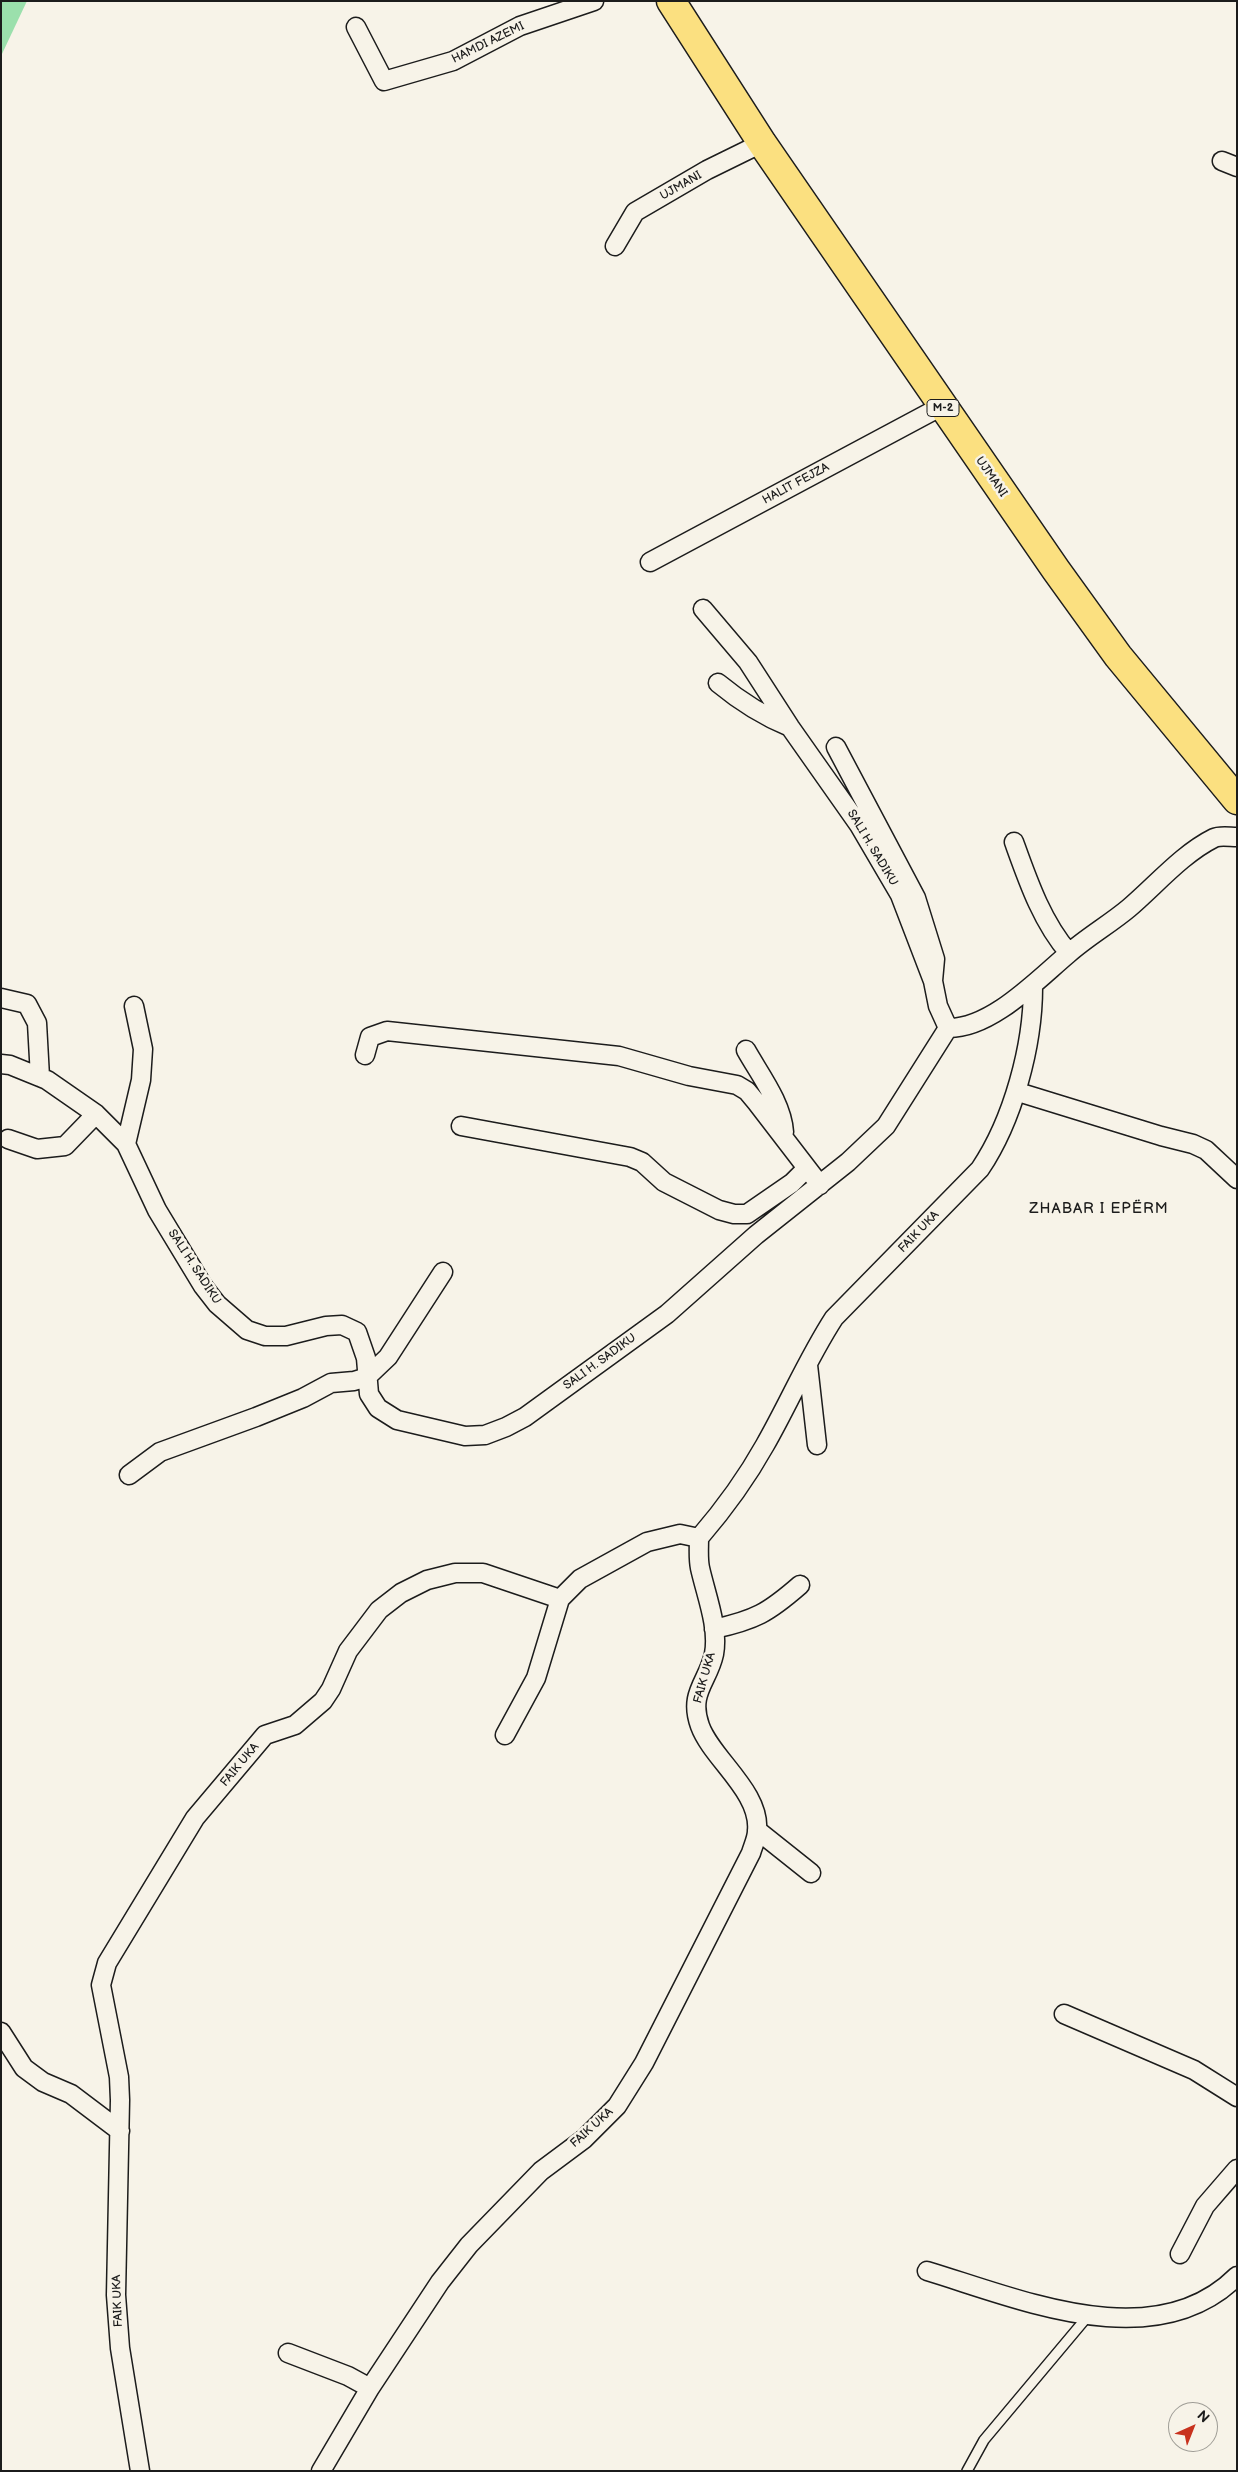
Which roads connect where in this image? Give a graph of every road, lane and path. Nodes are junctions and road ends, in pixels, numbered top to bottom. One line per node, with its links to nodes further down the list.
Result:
1 (594, 1): 3 (street, HAMDI AZEMI)
2 (671, 1): 4 (main road, UJMANI / M-2)
3 (356, 27)
4 (762, 143): 5 (street, UJMANI); 6 (main road, UJMANI / M-2)
5 (615, 246)
6 (942, 406): 7 (street, HALIT FEJZA); 12 (main road, UJMANI / M-2)
7 (650, 562)
8 (702, 610): 10 (street, SALI H. SADIKU)
9 (718, 683): 10 (street)
10 (790, 727): 16 (street, SALI H. SADIKU)
11 (836, 747): 16 (street, SALI H. SADIKU)
12 (1235, 795)
13 (1237, 837): 15 (street)
14 (1014, 842): 15 (street)
15 (1069, 953): 17 (street)
16 (933, 981): 20 (street, SALI H. SADIKU)
17 (1034, 987): 20 (street); 25 (street, FAIK UKA)
18 (1, 998): 24 (street)
19 (134, 1006): 30 (street)
20 (948, 1028): 33 (street, SALI H. SADIKU)
21 (746, 1050): 28 (street)
22 (365, 1055): 28 (street)
23 (1, 1064): 24 (street, SALI H. SADIKU)
24 (40, 1077): 26 (street, SALI H. SADIKU)
25 (1018, 1092): 32 (street); 35 (street, FAIK UKA)
26 (96, 1114): 29 (street); 30 (street, SALI H. SADIKU)
27 (461, 1126): 31 (street)
28 (785, 1138): 31 (street)
29 (8, 1139)
30 (126, 1144): 36 (street, SALI H. SADIKU)
31 (807, 1168): 33 (street)
32 (1237, 1179)
33 (820, 1185): 36 (street, SALI H. SADIKU)
34 (443, 1272): 36 (street)
35 (808, 1365): 37 (street); 39 (street, FAIK UKA)
36 (367, 1377): 38 (street)
37 (817, 1445)
38 (129, 1475)
39 (698, 1538): 41 (street); 42 (street, FAIK UKA)
40 (800, 1585): 42 (street)
41 (560, 1599): 43 (street); 49 (street, FAIK UKA)
42 (714, 1629): 44 (street, FAIK UKA)
43 (506, 1735)
44 (758, 1830): 45 (street); 56 (street, FAIK UKA)
45 (811, 1872)
46 (1064, 2014): 48 (street)
47 (1, 2032): 49 (street)
48 (1237, 2096)
49 (120, 2130): 57 (street, FAIK UKA)
50 (1237, 2169): 51 (street)
51 (1180, 2254)
52 (927, 2271): 54 (street)
53 (1237, 2276): 54 (street)
54 (1088, 2316): 59 (lane)
55 (288, 2353): 56 (street)
56 (370, 2388): 58 (street, FAIK UKA)
57 (140, 2471)
58 (321, 2471)
59 (967, 2471)

